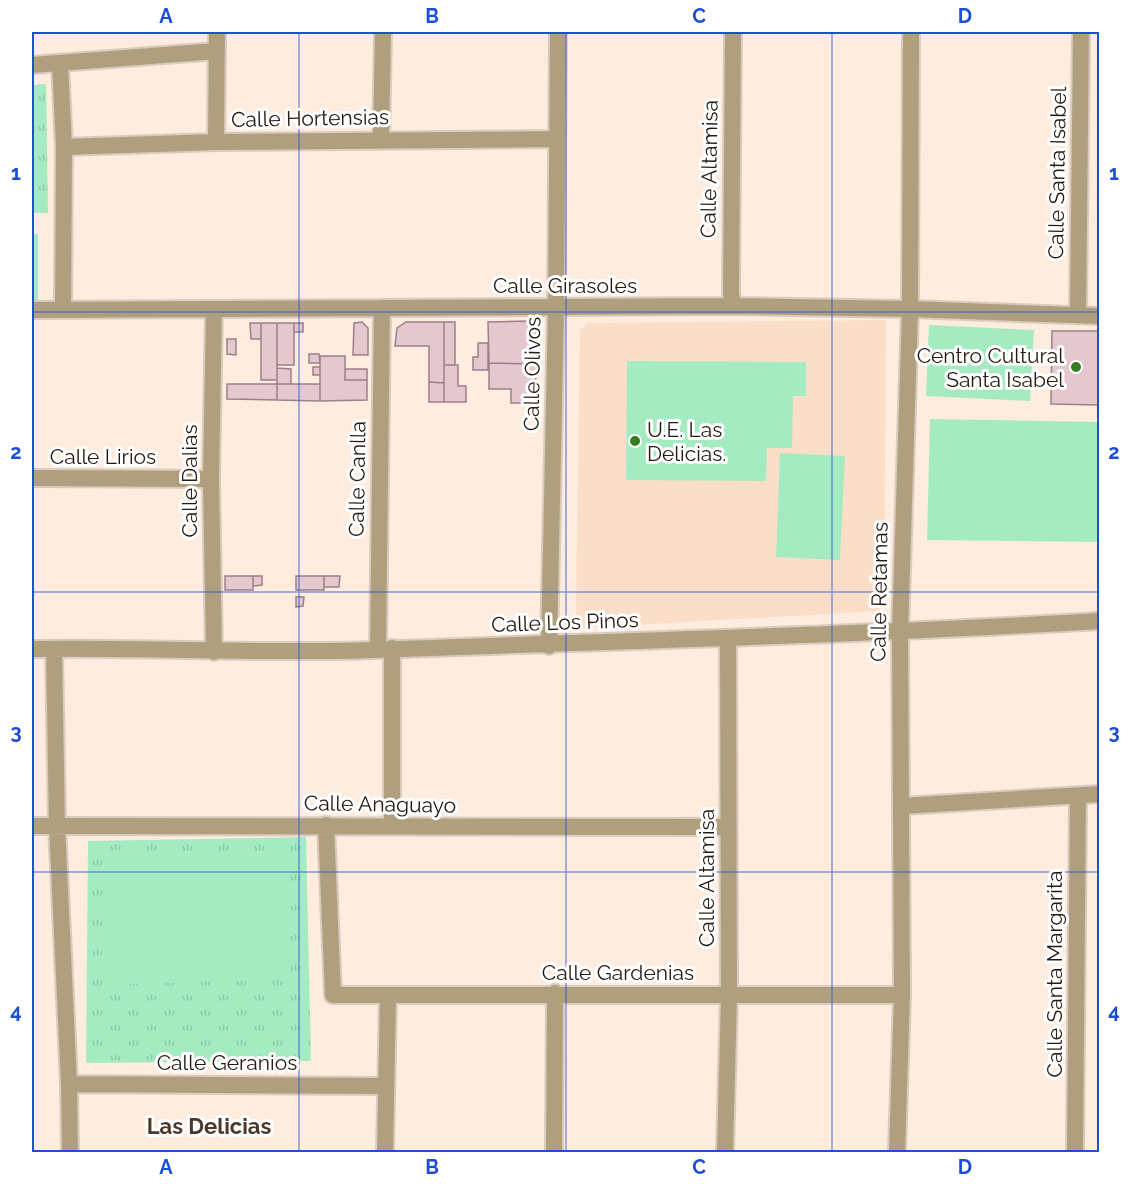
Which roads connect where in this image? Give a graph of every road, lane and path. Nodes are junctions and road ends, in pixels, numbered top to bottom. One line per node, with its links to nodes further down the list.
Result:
1 (217, 32): 7 (street)
2 (383, 32): 10 (street)
3 (558, 32): 11 (street, Calle Olivos)
4 (733, 32): 14 (street, Calle Altamisa)
5 (911, 32): 19 (street, Calle Retamas)
6 (1081, 32): 21 (street, Calle Santa Isabel)
7 (218, 51): 8 (street); 12 (street)
8 (60, 64): 9 (street); 13 (street)
9 (32, 65)
10 (381, 139): 11 (street, Calle Hortensias); 12 (street, Calle Hortensias)
11 (557, 139): 15 (street, Calle Olivos)
12 (216, 142): 13 (street, Calle Hortensias)
13 (64, 147): 17 (street)
14 (733, 306): 15 (street, Calle Girasoles); 19 (street, Calle Girasoles)
15 (556, 307): 16 (street, Calle Girasoles); 28 (street, Calle Olivos)
16 (382, 308): 18 (street, Calle Girasoles); 31 (street, Calle Canlla)
17 (63, 309): 18 (street, Calle Girasoles); 20 (street, Calle Girasoles)
18 (214, 309): 24 (street, Calle Dalias)
19 (910, 309): 21 (street, Calle Girasoles); 26 (street, Calle Retamas)
20 (32, 310)
21 (1078, 315): 22 (street, Calle Girasoles)
22 (1100, 316)
23 (32, 478): 24 (street, Calle Lirios)
24 (211, 479): 32 (street, Calle Dalias)
25 (1100, 621): 26 (street, Calle Los Pinos)
26 (900, 633): 27 (street, Calle Los Pinos); 35 (street, Calle Retamas)
27 (728, 640): 28 (street, Calle Los Pinos); 40 (street, Calle Altamisa)
28 (549, 646): 31 (street, Calle Los Pinos)
29 (32, 649): 30 (street, Calle Los Pinos)
30 (54, 649): 32 (street, Calle Los Pinos); 36 (street)
31 (385, 649): 32 (street, Calle Los Pinos); 39 (street, Calle Canlla)
32 (214, 652)
33 (1100, 794): 34 (street)
34 (1078, 796): 35 (street); 52 (street, Calle Santa Margarita)
35 (902, 806): 43 (street, Calle Retamas)
36 (57, 825): 37 (street, Calle Anaguayo); 38 (street, Calle Anaguayo); 45 (street)
37 (326, 825): 39 (street, Calle Anaguayo); 44 (street, Calle Gardenias)
38 (32, 826)
39 (392, 827): 40 (street, Calle Anaguayo)
40 (728, 827): 42 (street, Calle Altamisa)
41 (555, 993): 42 (street, Calle Gardenias); 44 (street, Calle Gardenias); 49 (street)
42 (729, 995): 43 (street, Calle Gardenias); 50 (street, Calle Altamisa)
43 (902, 995): 51 (street, Calle Retamas)
44 (388, 996): 46 (street)
45 (69, 1084): 46 (street, Calle Geranios); 47 (street)
46 (386, 1086): 48 (street)
47 (70, 1152)
48 (385, 1152)
49 (554, 1152)
50 (725, 1152)
51 (897, 1152)
52 (1075, 1152)

